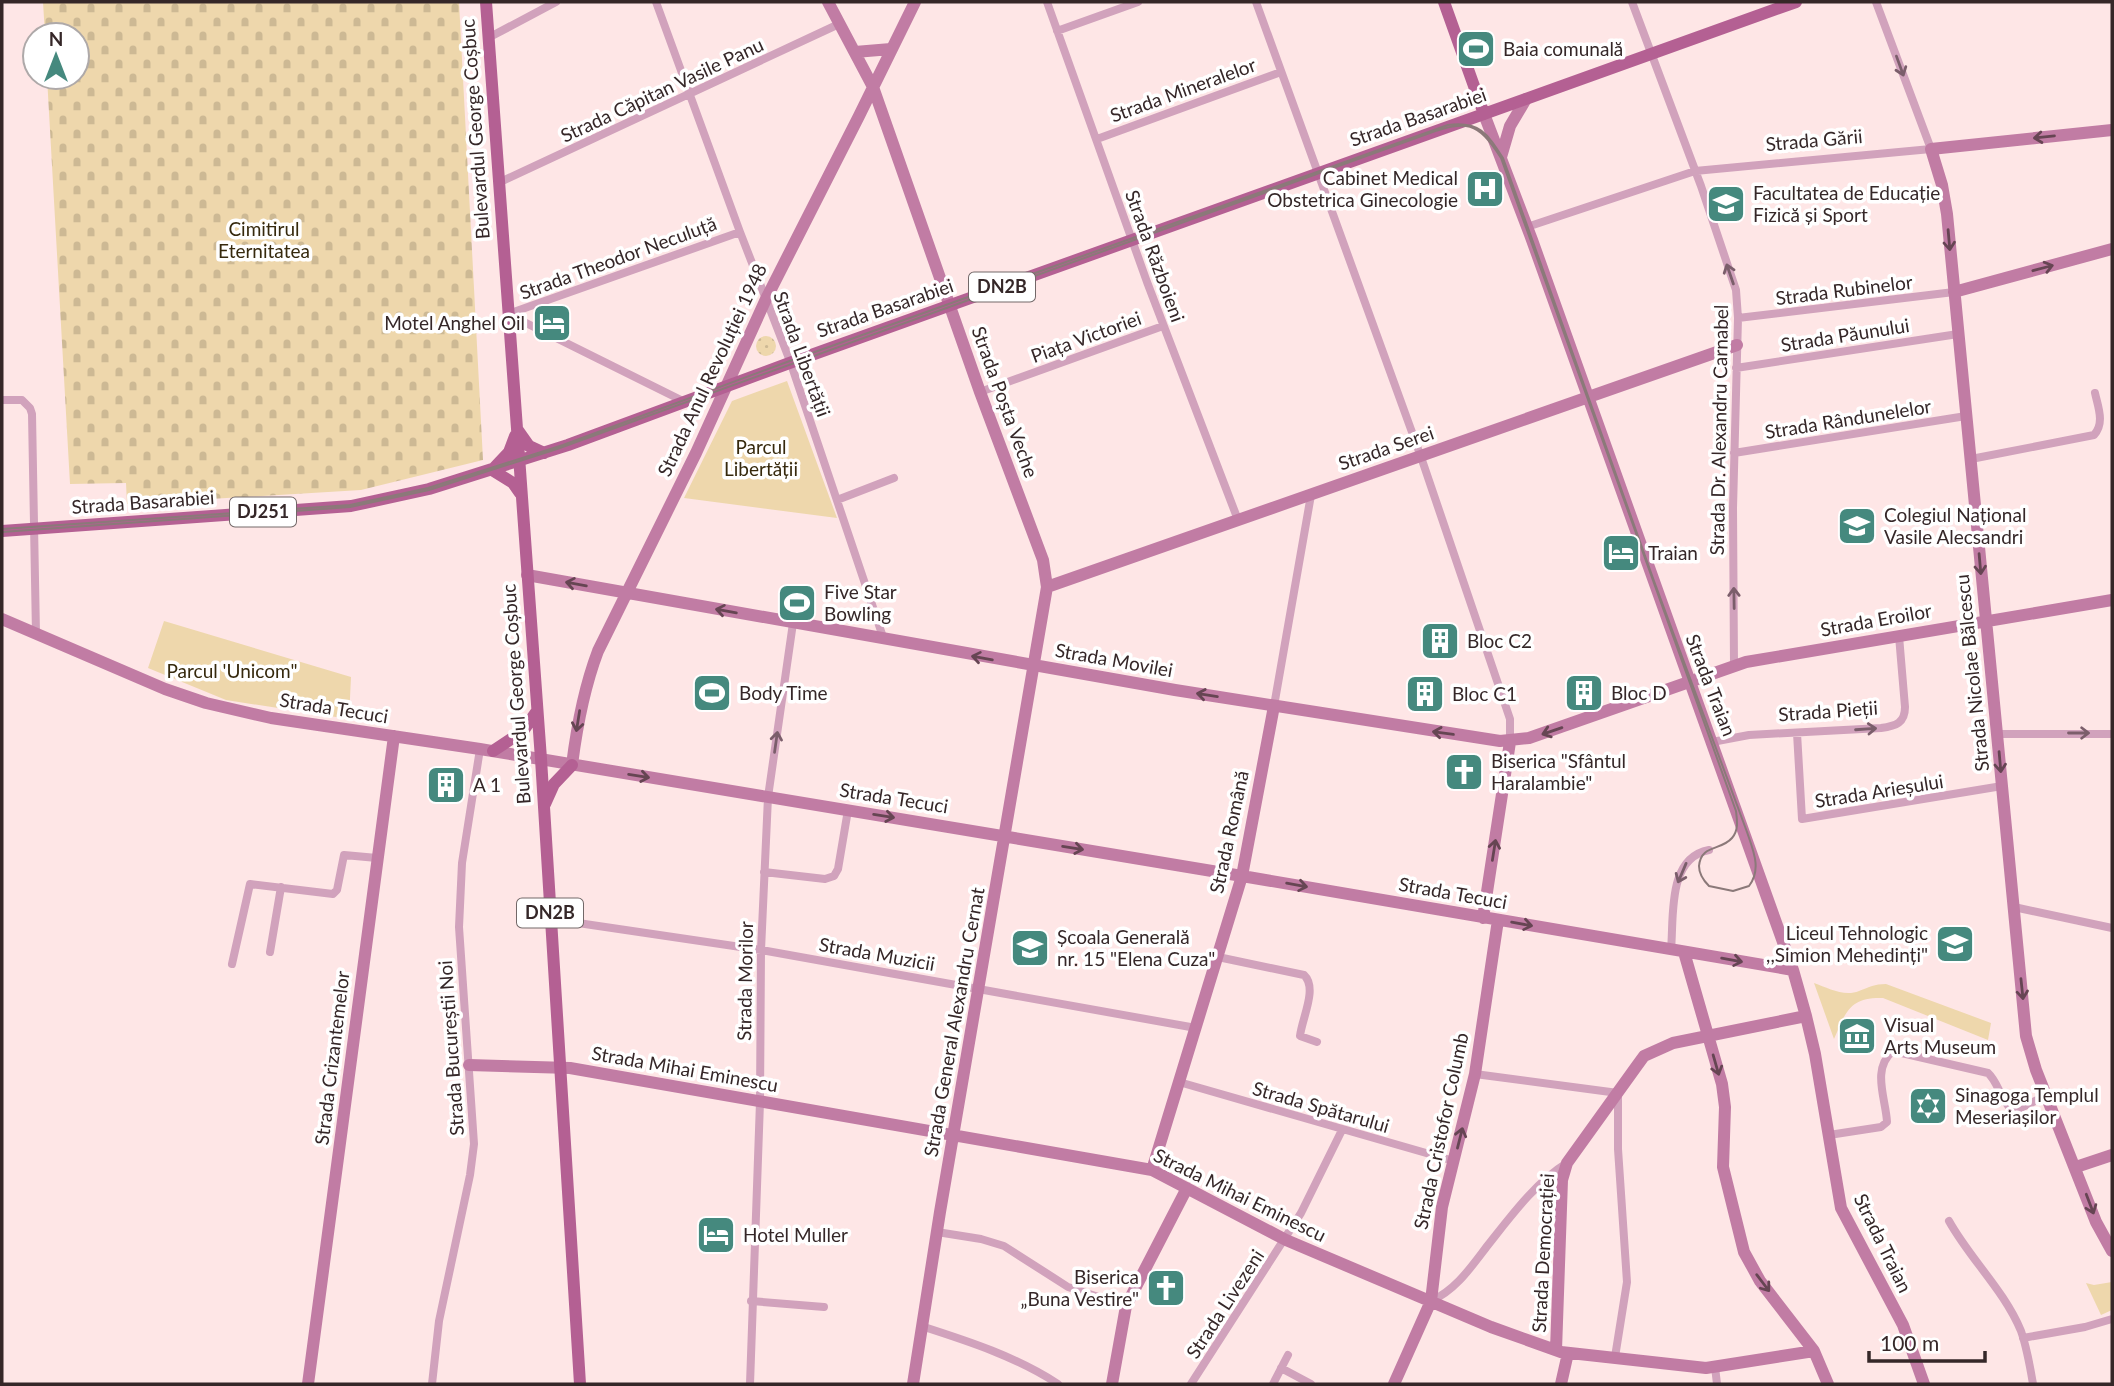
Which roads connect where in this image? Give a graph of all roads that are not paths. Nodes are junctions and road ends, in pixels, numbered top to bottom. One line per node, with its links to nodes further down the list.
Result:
1 (486, 2): 15 (main road, Bulevardul George Coșbuc)
2 (556, 2): 15 (street)
3 (656, 2): 21 (street, Strada Libertății)
4 (828, 2): 13 (street, Strada Poșta Veche)
5 (915, 2): 16 (street, Strada Anul Revoluției 1948)
6 (1047, 2): 14 (street, Strada Războieni)
7 (1138, 2): 14 (street)
8 (1256, 2): 19 (street)
9 (1444, 2): 23 (main road, Strada Traian)
10 (1632, 2): 18 (street, Strada Dr. Alexandru Carnabel)
11 (1796, 2): 18 (main road, Strada Basarabiei / DN2B)
12 (1876, 2): 26 (street, Strada Nicolae Bălcescu, one-way to 26)
13 (839, 24): 17 (street, Strada Poșta Veche); 21 (street, Strada Căpitan Vasile Panu)
14 (1058, 31): 25 (street, Strada Războieni)
15 (488, 38): 30 (main road, Bulevardul George Coșbuc)
16 (891, 50): 17 (street); 20 (street, Strada Anul Revoluției 1948)
17 (855, 52): 20 (street, Strada Poșta Veche)
18 (1650, 55): 22 (main road, Strada Basarabiei / DN2B); 28 (street, Strada Dr. Alexandru Carnabel)
19 (1281, 72): 25 (street, Strada Mineralelor); 29 (street)
20 (873, 87): 36 (street, Strada Anul Revoluției 1948); 37 (street, Strada Poșta Veche)
21 (690, 95): 30 (street, Strada Căpitan Vasile Panu); 32 (street, Strada Libertății)
22 (1526, 99): 23 (main road, Strada Basarabiei / DN2B); 27 (street)
23 (1484, 114): 27 (street, Strada Traian); 29 (main road, Strada Basarabiei / DN2B)
24 (2112, 130): 26 (street, Strada Gării, one-way to 26)
25 (1097, 139): 33 (street, Strada Războieni)
26 (1931, 149): 28 (street, Strada Gării); 35 (street, Strada Nicolae Bălcescu, one-way to 35)
27 (1501, 158): 31 (street, Strada Traian)
28 (1695, 171): 31 (street, Strada Gării); 39 (street, Strada Dr. Alexandru Carnabel, one-way to 28)
29 (1317, 173): 33 (main road, Strada Basarabiei / DN2B); 55 (street)
30 (498, 183): 38 (main road, Bulevardul George Coșbuc)
31 (1527, 227): 48 (street, Strada Traian)
32 (740, 232): 36 (street, Strada Libertății); 38 (street, Strada Theodor Neculuță)
33 (1133, 240): 37 (main road, Strada Basarabiei / DN2B); 40 (street, Strada Războieni)
34 (2112, 249): 35 (street, one-way to 34)
35 (1954, 292): 39 (street, Strada Rubinelor); 41 (street, Strada Nicolae Bălcescu)
36 (766, 299): 43 (street, Strada Libertății); 45 (street, Strada Anul Revoluției 1948)
37 (949, 306): 43 (main road, Strada Basarabiei / DN2B); 46 (street, Strada Poșta Veche)
38 (508, 314): 50 (street); 52 (main road, Bulevardul George Coșbuc)
39 (1738, 318): 42 (street, Strada Dr. Alexandru Carnabel)
40 (1163, 326): 46 (street, Piața Victoriei); 63 (street, Strada Războieni)
41 (1958, 334): 44 (street, Strada Păunului); 51 (street, Strada Nicolae Bălcescu)
42 (1737, 345): 44 (street, Strada Dr. Alexandru Carnabel); 48 (street, Strada Serei)
43 (790, 362): 45 (main road, Strada Basarabiei / DN2B); 62 (street, Strada Libertății)
44 (1736, 368): 54 (street, Strada Dr. Alexandru Carnabel)
45 (727, 387): 50 (main road, Strada Basarabiei / DN2B); 68 (street, Strada Anul Revoluției 1948)
46 (980, 393): 67 (street, Strada Poșta Veche)
47 (2095, 393): 56 (street)
48 (1587, 399): 55 (street, Strada Serei); 78 (street, Strada Traian)
49 (2, 400): 64 (street)
50 (685, 402): 53 (main road, Strada Basarabiei / DN2B)
51 (1966, 416): 54 (street, Strada Rândunelelor); 56 (street, Strada Nicolae Bălcescu)
52 (517, 429): 53 (main road); 57 (main road, Bulevardul George Coșbuc); 58 (main road)
53 (544, 453): 57 (main road, Strada Basarabiei / DN2B)
54 (1734, 453): 77 (street, Strada Dr. Alexandru Carnabel, one-way to 54)
55 (1421, 457): 61 (street, Strada Serei); 85 (street)
56 (1971, 459): 71 (street, Strada Nicolae Bălcescu, one-way to 71)
57 (519, 461): 58 (main road, Strada Basarabiei / DJ251); 60 (main road, Bulevardul George Coșbuc / DN2B)
58 (492, 470): 60 (main road); 64 (main road, Strada Basarabiei / DJ251)
59 (894, 478): 62 (street)
60 (522, 495): 66 (main road, Bulevardul George Coșbuc / DN2B)
61 (1311, 495): 63 (street, Strada Serei); 79 (street, Strada Română)
62 (837, 500): 75 (street, Strada Libertății)
63 (1238, 520): 67 (street, Strada Serei)
64 (35, 528): 65 (main road, Strada Basarabiei / DJ251); 73 (street)
65 (2, 531)
66 (527, 575): 68 (street, Strada Movilei, one-way to 66); 80 (main road, Bulevardul George Coșbuc / DN2B)
67 (1047, 587): 76 (street, Strada Poșta Veche)
68 (626, 593): 72 (street, Strada Movilei, one-way to 68); 89 (street, Strada Anul Revoluției 1948, one-way to 89)
69 (2112, 600): 71 (street, Strada Eroilor)
70 (2, 620): 73 (street, Strada Tecuci)
71 (1985, 621): 74 (street, Strada Eroilor); 82 (street, Strada Nicolae Bălcescu)
72 (793, 623): 75 (street, Strada Movilei); 91 (street, Strada Morilor, one-way to 72)
73 (36, 634): 84 (street, Strada Tecuci)
74 (1899, 636): 77 (street, Strada Eroilor); 81 (street, Strada Pieții, one-way to 74)
75 (884, 640): 76 (street, Strada Movilei, one-way to 75)
76 (1035, 666): 79 (street, Strada Movilei, one-way to 76); 94 (street, Strada General Alexandru Cernat)
77 (1734, 666): 78 (street, Strada Eroilor)
78 (1690, 683): 85 (street, Strada Movilei, one-way to 85); 86 (street, Strada Traian)
79 (1274, 706): 85 (street, Strada Movilei, one-way to 79); 98 (street, Strada Română)
80 (537, 711): 87 (main road); 88 (main road, Bulevardul George Coșbuc / DN2B)
81 (1797, 733): 86 (street, Strada Pieții); 90 (street, Strada Arieșului)
82 (1997, 734): 83 (street, one-way to 83); 90 (street, Strada Nicolae Bălcescu, one-way to 90)
83 (2112, 734)
84 (394, 736): 87 (street, Strada Tecuci); 96 (street, Strada Crizantemelor)
85 (1510, 742): 101 (street, one-way to 85)
86 (1712, 742): 110 (street, Strada Traian)
87 (487, 750): 88 (street, Strada Tecuci); 116 (street, Strada Bucureștii Noi)
88 (541, 760): 89 (street, Strada Tecuci); 92 (main road, Bulevardul George Coșbuc / DN2B)
89 (572, 765): 91 (street, Strada Tecuci, one-way to 91); 92 (main road)
90 (2002, 786): 100 (street, Strada Nicolae Bălcescu)
91 (768, 797): 93 (street, Strada Tecuci); 97 (street, Strada Morilor)
92 (544, 808): 102 (main road, Bulevardul George Coșbuc / DN2B)
93 (848, 810): 94 (street, Strada Tecuci, one-way to 94); 97 (street)
94 (1006, 836): 98 (street, Strada Tecuci, one-way to 98); 111 (street, Strada General Alexandru Cernat)
95 (1709, 850): 106 (street, one-way to 106)
96 (377, 858): 99 (street); 149 (street, Strada Crizantemelor)
97 (764, 872): 105 (street, Strada Morilor)
98 (1242, 876): 101 (street, Strada Tecuci, one-way to 101); 108 (street, Strada Română)
99 (281, 887): 107 (street); 109 (street)
100 (2014, 907): 104 (street); 121 (street, Strada Nicolae Bălcescu, one-way to 121)
101 (1483, 918): 103 (street, Strada Tecuci)
102 (551, 919): 105 (street, Strada Muzicii); 117 (main road, Bulevardul George Coșbuc / DN2B)
103 (1498, 920): 106 (street, Strada Tecuci, one-way to 106); 118 (street, Strada Cristofor Columb)
104 (2112, 928)
105 (761, 950): 111 (street, Strada Muzicii); 122 (street, Strada Morilor)
106 (1678, 951): 110 (street, Strada Tecuci, one-way to 110); 114 (street)
107 (271, 953)
108 (1217, 957): 113 (street, Strada Română); 115 (street)
109 (232, 964)
110 (1793, 971): 112 (street, Strada Traian)
111 (980, 988): 113 (street, Strada Muzicii); 124 (street, Strada General Alexandru Cernat)
112 (1807, 1016): 114 (street, Strada Democrației); 125 (street, Strada Traian)
113 (1196, 1028): 119 (street, Strada Română)
114 (1708, 1035): 120 (street, Strada Democrației); 143 (street, one-way to 143)
115 (1317, 1042)
116 (468, 1065): 117 (street, Strada Mihai Eminescu); 150 (street, Strada Bucureștii Noi)
117 (560, 1067): 122 (street, Strada Mihai Eminescu); 151 (main road, Bulevardul George Coșbuc / DN2B)
118 (1475, 1074): 120 (street); 127 (street, Strada Cristofor Columb, one-way to 118)
119 (1179, 1082): 123 (street, Strada Spătarului); 130 (street, Strada Română)
120 (1618, 1093): 128 (street, Strada Democrației); 146 (street)
121 (2047, 1095): 125 (street); 129 (street, Strada Nicolae Bălcescu)
122 (760, 1101): 124 (street, Strada Mihai Eminescu); 136 (street, Strada Morilor)
123 (1342, 1130): 127 (street, Strada Spătarului); 134 (street, Strada Livezeni)
124 (954, 1135): 130 (street, Strada Mihai Eminescu); 133 (street, Strada General Alexandru Cernat)
125 (1829, 1135): 163 (street, Strada Traian)
126 (2112, 1156): 129 (street)
127 (1454, 1161): 137 (street, Strada Cristofor Columb)
128 (1567, 1163): 137 (street); 144 (street, Strada Democrației)
129 (2076, 1167): 135 (street, Strada Nicolae Bălcescu, one-way to 135)
130 (1152, 1170): 131 (street, Strada Mihai Eminescu)
131 (1186, 1188): 134 (street, Strada Mihai Eminescu); 138 (street)
132 (1949, 1221): 142 (street)
133 (937, 1232): 138 (street); 141 (street, Strada General Alexandru Cernat)
134 (1286, 1240): 137 (street, Strada Mihai Eminescu); 156 (street, Strada Livezeni)
135 (2112, 1251)
136 (751, 1301): 139 (street); 152 (street, Strada Morilor)
137 (1430, 1301): 144 (street, Strada Mihai Eminescu); 159 (street, Strada Cristofor Columb)
138 (1126, 1306): 155 (street)
139 (824, 1307)
140 (2112, 1319): 142 (street)
141 (921, 1326): 153 (street, Strada General Alexandru Cernat); 154 (street)
142 (2023, 1338): 164 (street)
143 (1814, 1351): 147 (street, Strada Mihai Eminescu); 162 (street)
144 (1562, 1352): 146 (street, Strada Mihai Eminescu); 160 (street, Strada Democrației)
145 (1288, 1355): 148 (street)
146 (1615, 1357): 147 (street, Strada Mihai Eminescu)
147 (1715, 1367): 161 (street)
148 (1281, 1368): 157 (street); 158 (street)
149 (308, 1384)
150 (432, 1384)
151 (579, 1384)
152 (750, 1384)
153 (913, 1384)
154 (1058, 1384)
155 (1112, 1384)
156 (1191, 1384)
157 (1273, 1384)
158 (1311, 1384)
159 (1394, 1384)
160 (1561, 1384)
161 (1717, 1384)
162 (1828, 1384)
163 (1924, 1384)
164 (2033, 1384)

